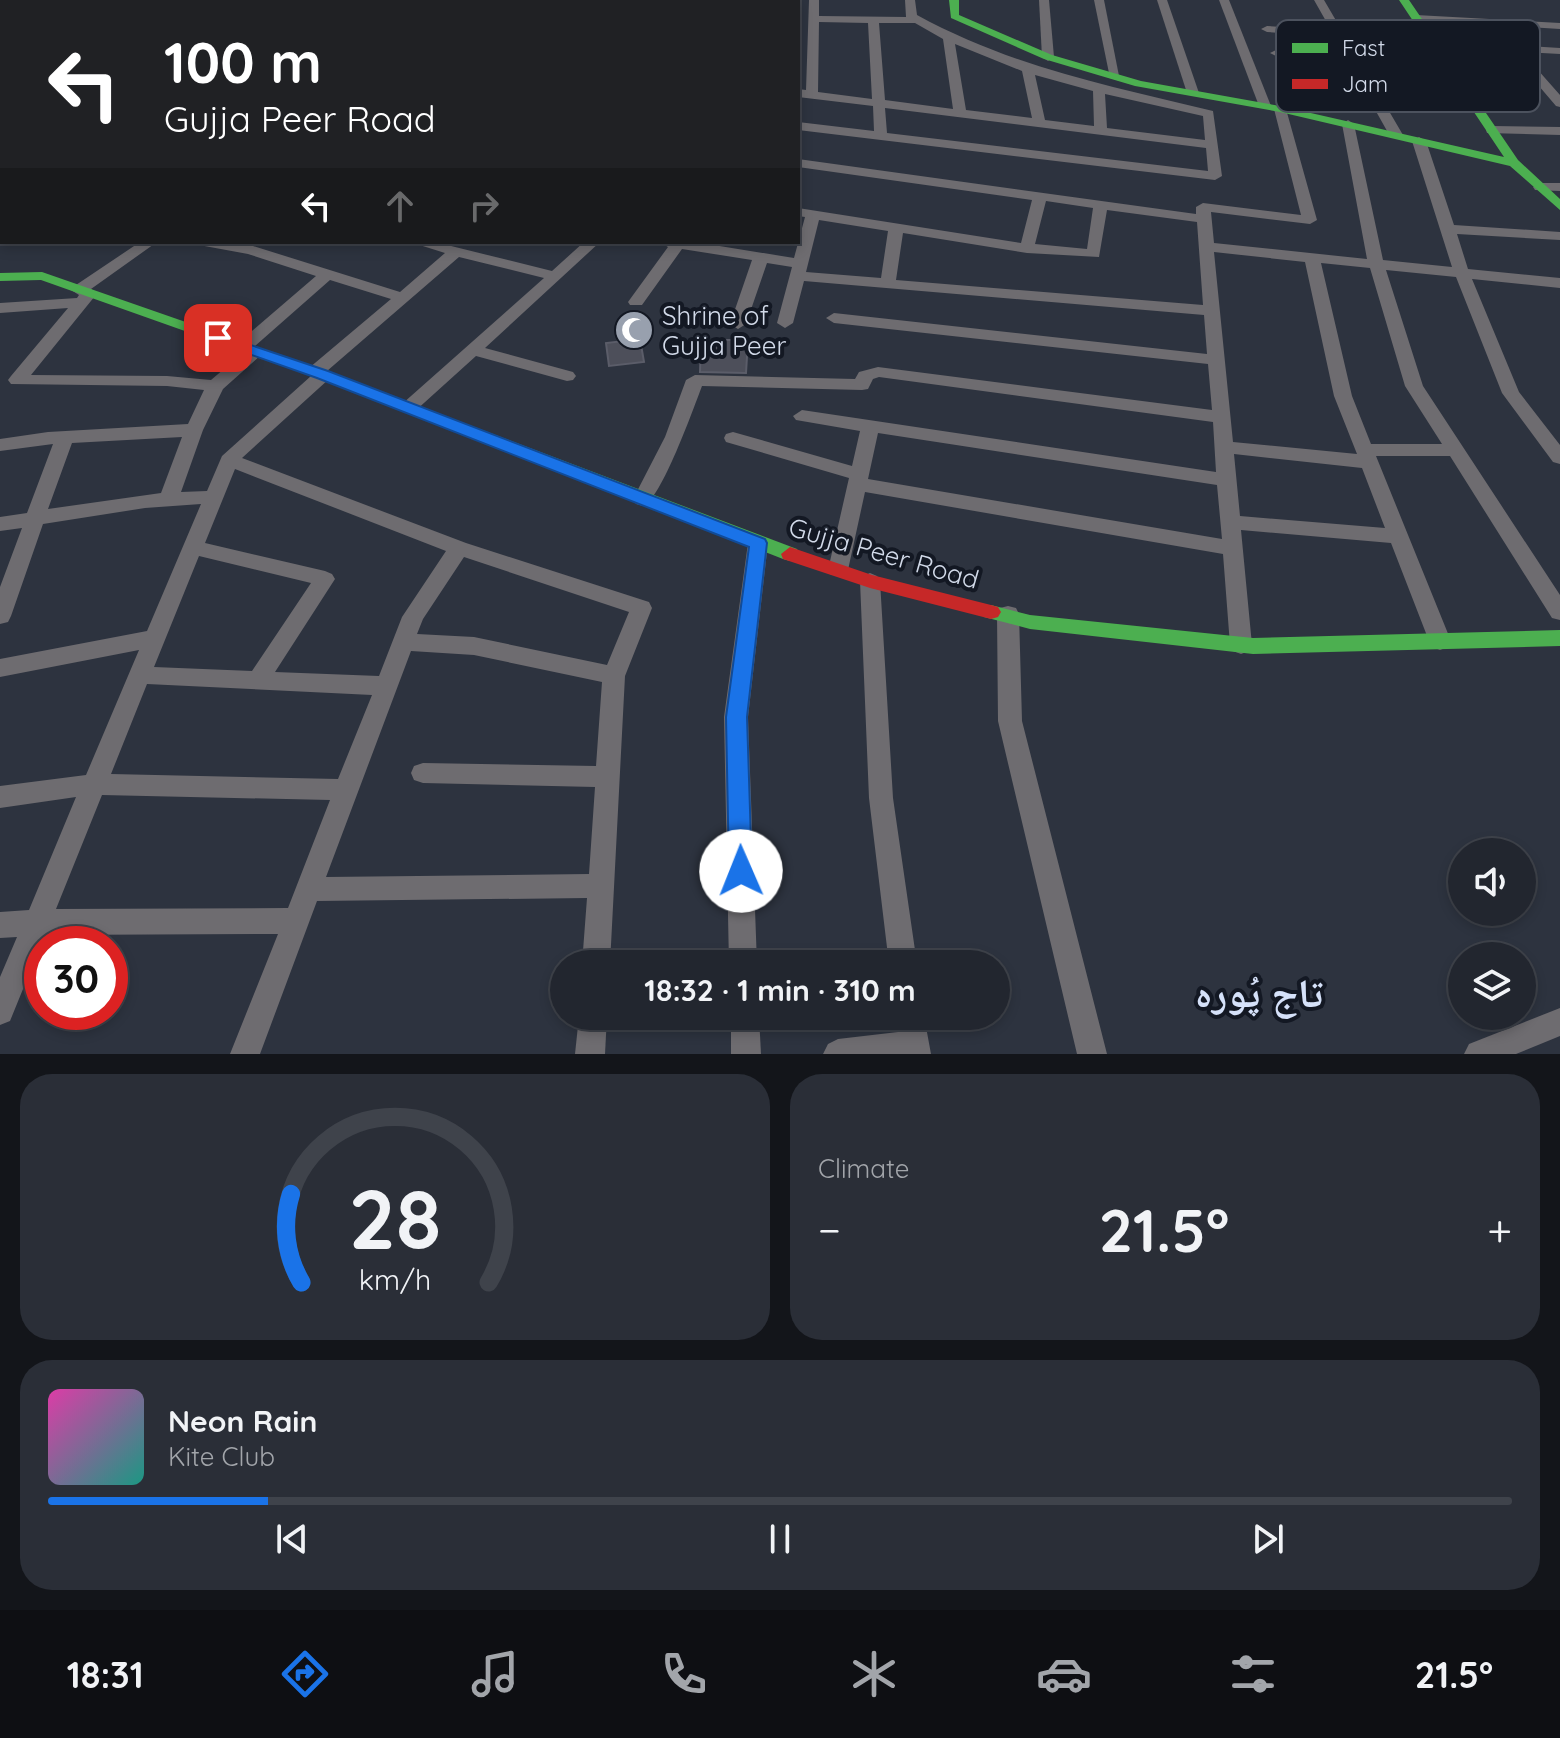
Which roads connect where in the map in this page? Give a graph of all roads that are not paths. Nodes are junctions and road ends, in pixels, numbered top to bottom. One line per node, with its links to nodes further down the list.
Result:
1 (814, 0): 13 (street)
2 (910, 0): 17 (street)
3 (954, 0): 26 (street)
4 (1044, 0): 26 (street)
5 (1099, 0): 28 (street)
6 (1162, 0): 31 (street)
7 (1224, 0): 35 (street)
8 (1319, 0): 16 (street)
9 (1404, 0): 12 (street)
10 (1261, 16): 11 (street)
11 (1289, 17)
12 (1416, 18): 18 (street)
13 (814, 19): 14 (street); 32 (street)
14 (873, 19): 17 (street); 33 (street)
15 (1316, 19): 16 (street)
16 (1330, 19)
17 (916, 20): 23 (street)
18 (1452, 20)
19 (1540, 25): 20 (street)
20 (1560, 26)
21 (1267, 29): 22 (street)
22 (1276, 30)
23 (948, 37): 27 (street); 40 (street)
24 (1540, 50): 25 (street)
25 (1560, 51)
26 (1048, 57): 28 (street)
27 (1027, 67): 30 (street); 41 (street)
28 (1116, 78): 31 (street)
29 (1540, 80): 34 (street)
30 (1099, 90): 45 (street); 50 (street)
31 (1193, 93): 35 (street)
32 (805, 94): 33 (street)
33 (879, 103): 40 (street); 48 (street)
34 (1560, 103)
35 (1273, 108): 36 (street); 59 (street)
36 (1276, 109)
37 (1292, 112): 42 (street)
38 (1383, 112): 47 (street)
39 (1480, 112): 44 (street)
40 (960, 113): 41 (street)
41 (1039, 123): 45 (street)
42 (1348, 124): 47 (street); 74 (street)
43 (800, 126): 48 (street)
44 (1492, 130): 46 (street); 52 (street)
45 (1101, 131): 50 (street)
46 (1560, 131)
47 (1396, 135): 49 (street)
48 (881, 136): 50 (street)
49 (1419, 141): 52 (street); 61 (street)
50 (1212, 145)
51 (800, 163): 55 (street)
52 (1514, 163): 53 (street)
53 (1540, 187): 54 (street); 57 (street)
54 (1560, 187)
55 (1040, 197): 56 (street); 70 (street)
56 (1101, 205): 59 (street); 70 (street)
57 (1560, 206)
58 (806, 213): 60 (street); 75 (street)
59 (1204, 219): 69 (street)
60 (896, 228): 70 (street); 80 (street)
61 (1448, 229): 62 (street); 76 (street)
62 (1560, 236)
63 (147, 244): 82 (street)
64 (216, 244): 77 (street)
65 (425, 244): 71 (street)
66 (591, 244): 78 (street)
67 (671, 244): 84 (street)
68 (678, 244): 72 (street)
69 (1207, 247): 73 (street); 86 (street)
70 (1027, 248)
71 (456, 252): 78 (street); 83 (street)
72 (761, 257): 75 (street); 89 (street)
73 (1312, 258): 74 (street); 106 (street)
74 (1376, 264): 76 (street); 105 (street)
75 (801, 270): 80 (street); 88 (street)
76 (1462, 273): 81 (street); 107 (street)
77 (327, 274): 83 (street); 90 (street)
78 (555, 276): 91 (street)
79 (0, 277): 82 (street, Gujja Peer Road)
80 (888, 283): 86 (street)
81 (1560, 283)
82 (83, 295): 85 (street); 90 (street, Gujja Peer Road); 95 (street)
83 (401, 297): 93 (street)
84 (636, 302)
85 (0, 308)
86 (1212, 311): 92 (street)
87 (834, 318): 92 (street)
88 (785, 323)
89 (738, 324)
90 (249, 349): 93 (street, Gujja Peer Road); 95 (street)
91 (473, 350): 94 (street); 96 (street)
92 (1217, 360): 98 (street)
93 (319, 373): 96 (street, Gujja Peer Road); 108 (street)
94 (567, 376)
95 (215, 386): 100 (street)
96 (408, 408): 112 (street, Gujja Peer Road)
97 (802, 416): 99 (street)
98 (1222, 417): 104 (street); 112 (street)
99 (870, 426): 109 (street); 110 (street)
100 (194, 430): 101 (street); 113 (street)
101 (64, 438): 103 (street); 114 (street)
102 (733, 438): 109 (street)
103 (0, 445)
104 (1224, 447): 106 (street); 110 (street)
105 (1455, 450): 106 (street); 124 (street)
106 (1366, 456): 117 (street)
107 (1560, 458)
108 (229, 460): 111 (street); 120 (street)
109 (858, 479): 121 (street); 122 (street)
110 (1227, 480): 115 (street)
111 (214, 497): 113 (street); 119 (street)
112 (643, 499): 118 (street, Gujja Peer Road)
113 (168, 500): 114 (street)
114 (35, 518): 116 (street); 126 (street)
115 (1231, 522): 117 (street); 121 (street)
116 (0, 524)
117 (1398, 536): 129 (street)
118 (758, 543): 122 (street, Gujja Peer Road); 148 (street)
119 (193, 547): 127 (street); 135 (street)
120 (459, 548): 130 (street); 134 (street)
121 (1233, 548): 131 (street)
122 (838, 570): 123 (street, Gujja Peer Road)
123 (870, 581): 125 (street, Gujja Peer Road); 149 (street)
124 (1560, 612)
125 (1008, 614): 131 (street, Gujja Peer Road); 159 (street)
126 (0, 616)
127 (156, 638): 132 (street); 133 (street)
128 (1560, 638): 129 (street, Gujja Peer Road)
129 (1440, 641): 131 (street, Gujja Peer Road)
130 (403, 642): 134 (street); 136 (street)
131 (1241, 645)
132 (0, 668)
133 (140, 675): 135 (street); 139 (street)
134 (614, 676): 138 (street)
135 (258, 680): 136 (street)
136 (387, 686): 140 (street)
137 (423, 773): 138 (street)
138 (608, 777): 142 (street)
139 (95, 784): 140 (street); 141 (street); 145 (street)
140 (347, 790): 143 (street)
141 (0, 797)
142 (601, 886): 143 (street); 147 (street)
143 (309, 889): 144 (street)
144 (297, 921): 145 (street); 155 (street)
145 (38, 922): 146 (street); 150 (street)
146 (0, 925)
147 (597, 950)
148 (743, 950)
149 (901, 950)
150 (0, 1011)
151 (1560, 1022): 160 (street)
152 (592, 1030): 156 (street)
153 (745, 1030): 157 (street)
154 (913, 1038): 158 (street)
155 (245, 1054)
156 (590, 1054)
157 (746, 1054)
158 (838, 1054)
159 (1092, 1054)
160 (1479, 1054)

